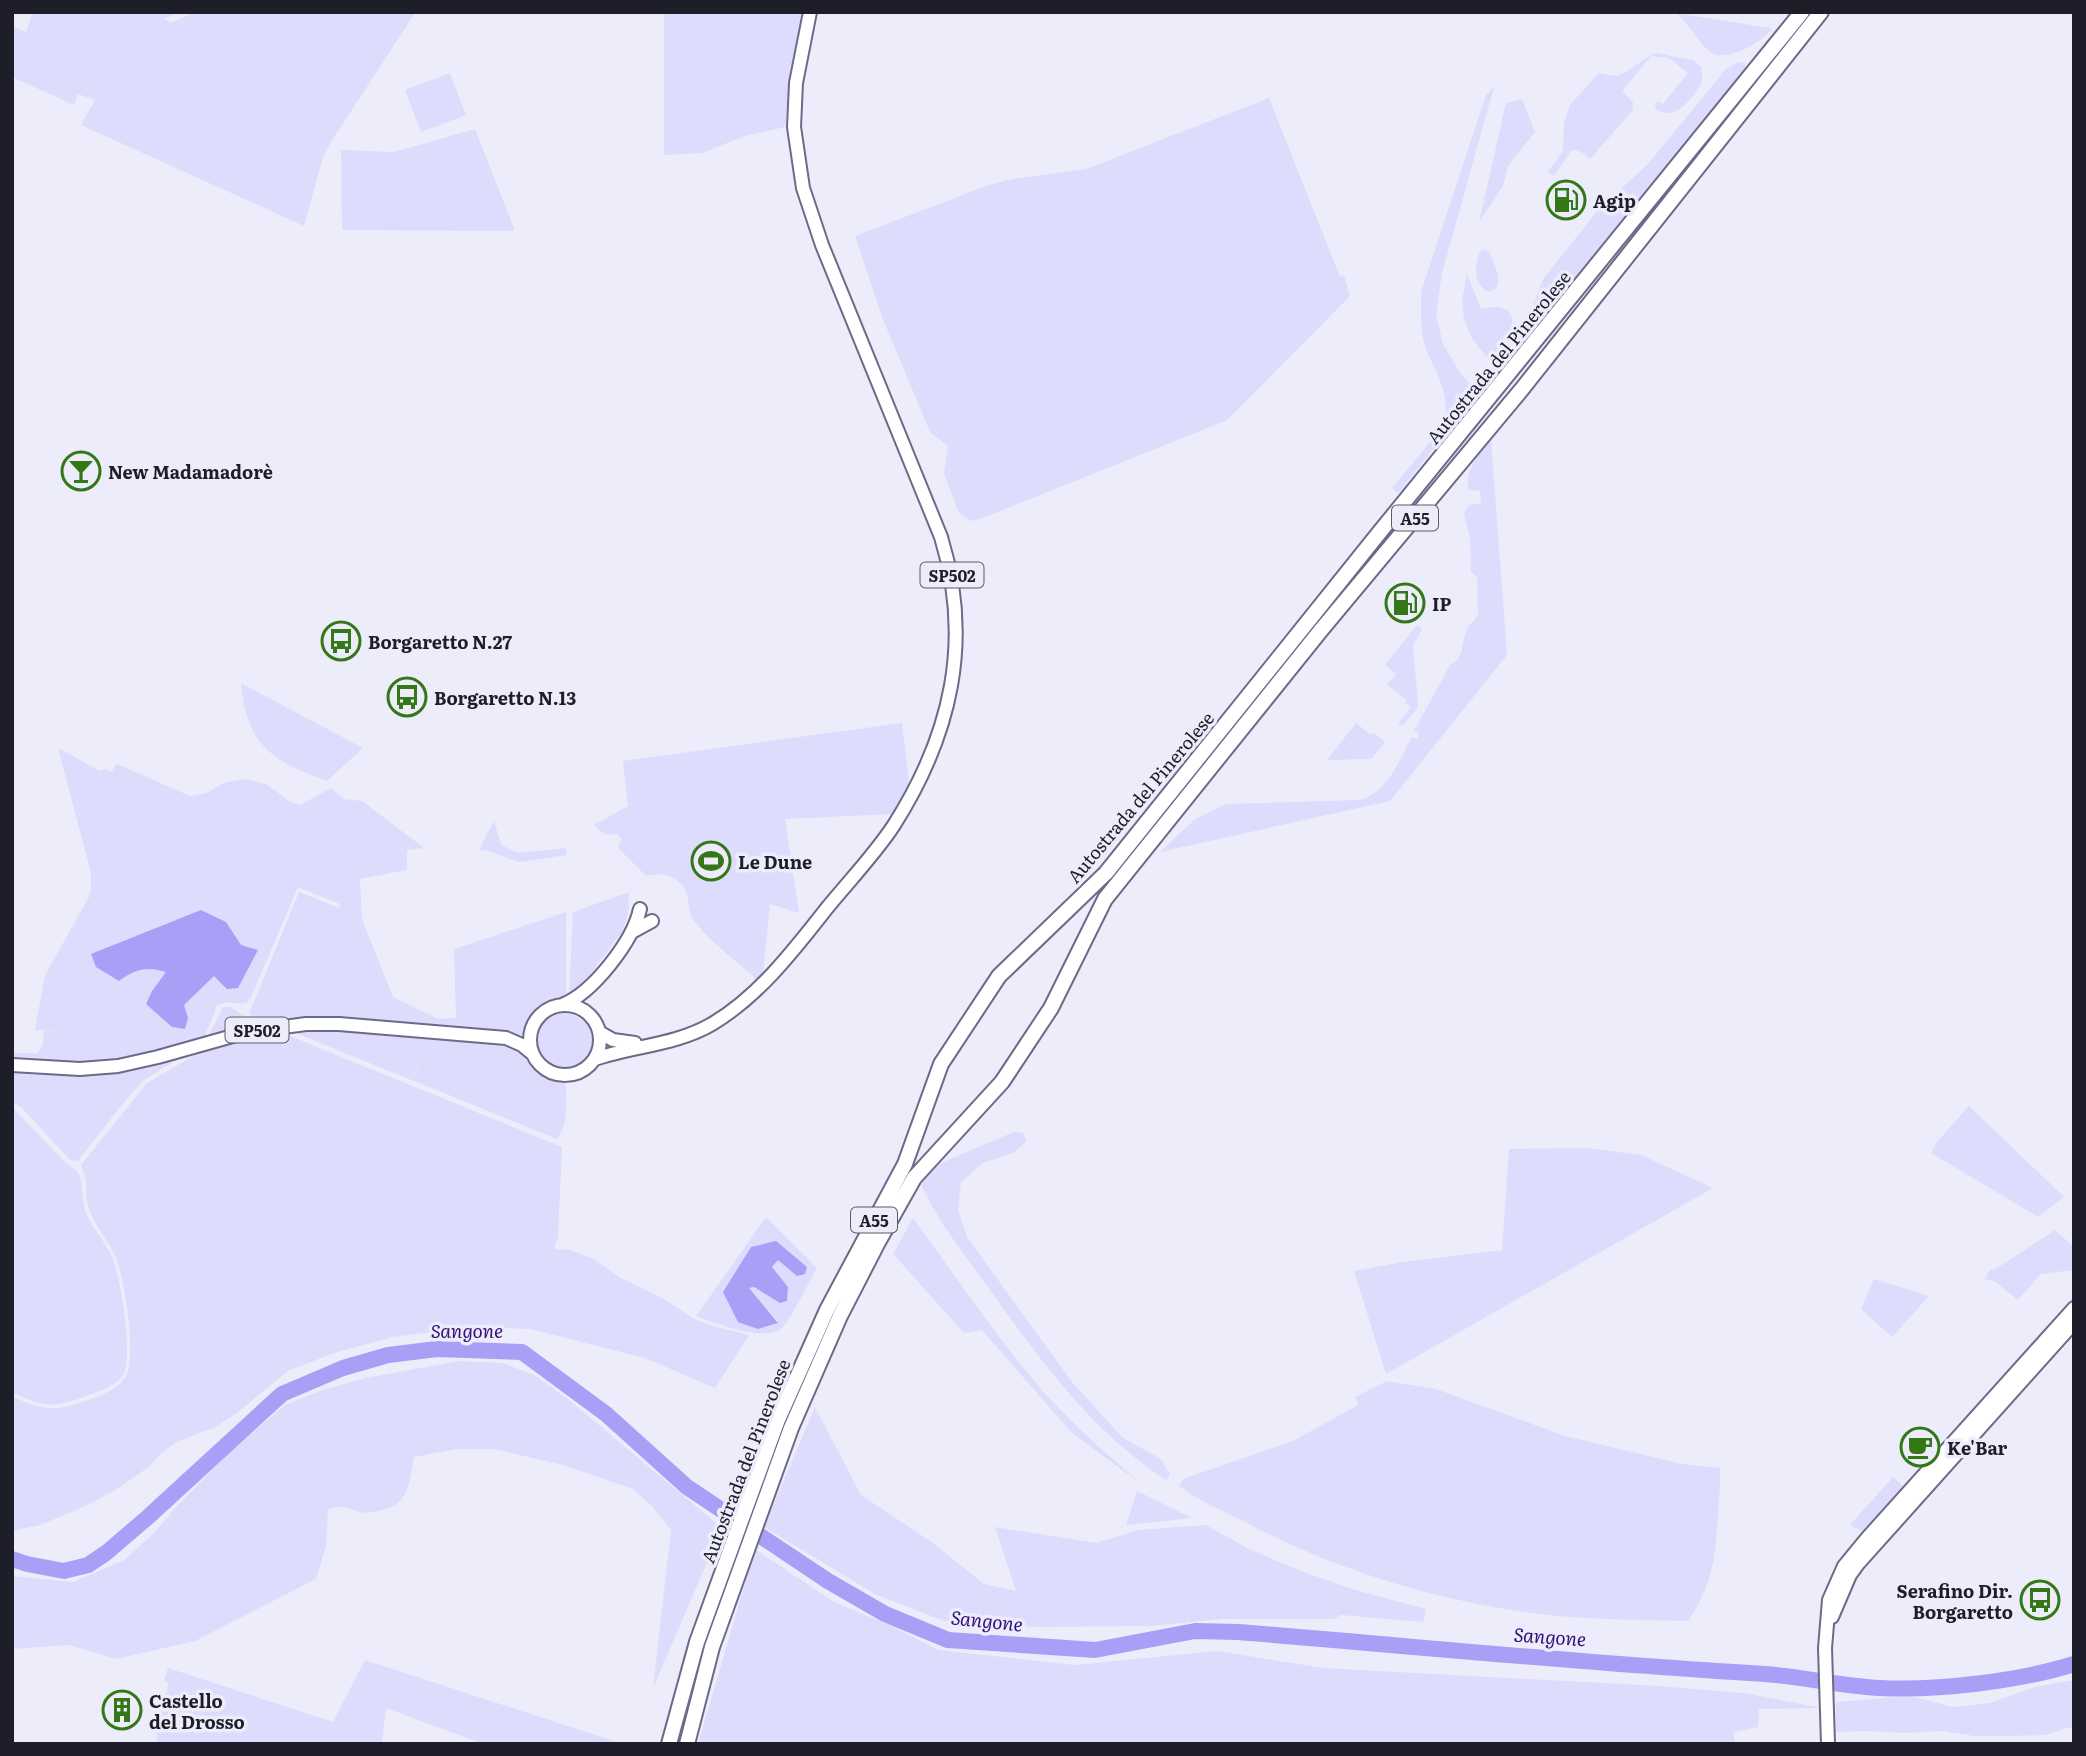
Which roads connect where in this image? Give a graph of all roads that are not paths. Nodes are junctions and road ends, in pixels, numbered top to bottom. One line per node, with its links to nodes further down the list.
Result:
1 (810, 12): 13 (main road, SP502)
2 (1802, 12): 20 (highway, Autostrada del Pinerolese / A55)
3 (1821, 12): 21 (highway, Autostrada del Pinerolese / A55)
4 (640, 909): 6 (main road)
5 (652, 920): 6 (main road)
6 (632, 932): 7 (main road)
7 (594, 983): 8 (main road); 9 (main road)
8 (558, 1006): 9 (main road); 10 (main road)
9 (590, 1016): 11 (main road)
10 (537, 1020): 12 (main road); 14 (main road)
11 (599, 1032): 13 (main road, SP502); 15 (main road)
12 (506, 1038): 14 (main road, SP502); 16 (main road, SP502)
13 (656, 1044): 15 (main road, SP502)
14 (533, 1054): 15 (main road, SP502)
15 (595, 1059)
16 (12, 1065)
17 (2074, 1308): 19 (main road)
18 (2074, 1323): 19 (main road)
19 (1828, 1629): 22 (main road)
20 (669, 1744)
21 (687, 1744)
22 (1828, 1744)

